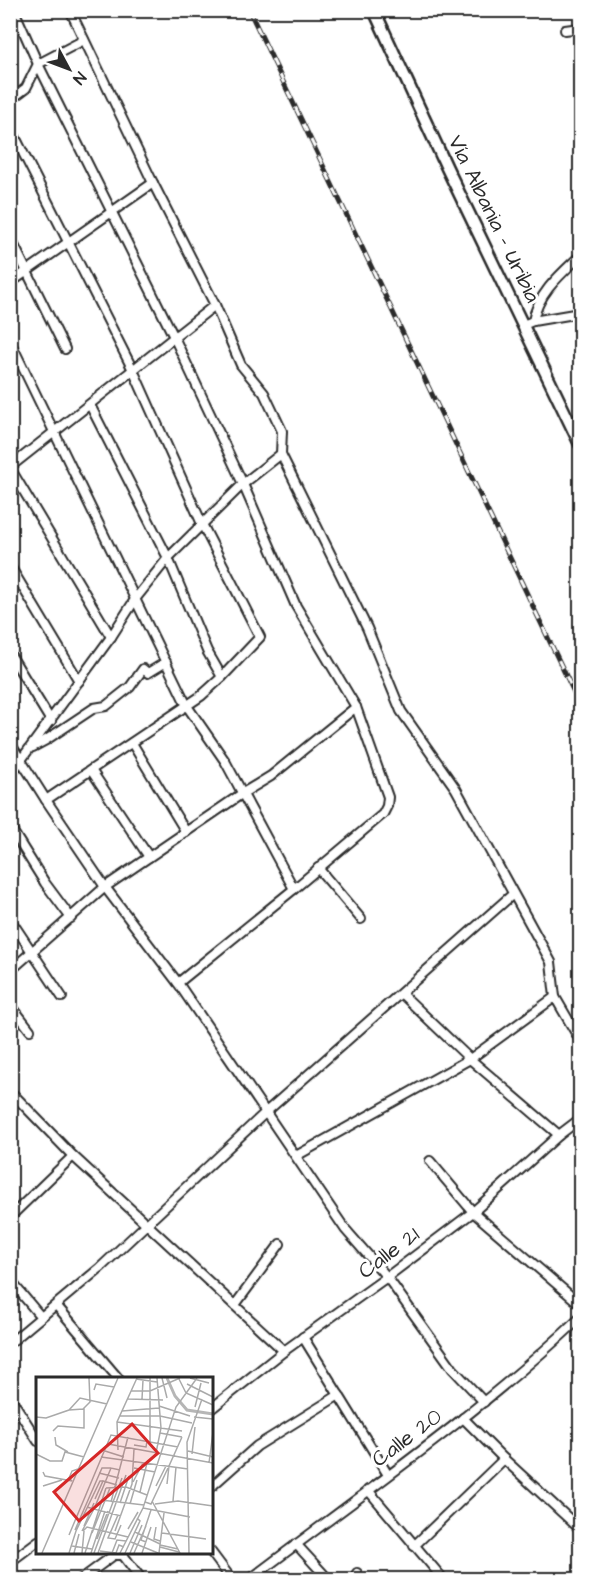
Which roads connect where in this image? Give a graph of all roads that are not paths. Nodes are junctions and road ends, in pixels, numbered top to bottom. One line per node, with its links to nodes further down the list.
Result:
1 (14, 10): 7 (street)
2 (70, 10): 6 (street)
3 (374, 10): 19 (main road, Vía Albania - Uribia)
4 (580, 28): 5 (street)
5 (565, 30)
6 (84, 40): 7 (street); 10 (street)
7 (38, 64): 8 (street); 11 (street)
8 (10, 100)
9 (10, 127): 13 (street)
10 (153, 183): 11 (street); 17 (street)
11 (112, 212): 13 (street); 20 (street)
12 (10, 237): 15 (street)
13 (68, 243): 15 (street); 23 (street)
14 (580, 256): 19 (street)
15 (27, 272): 16 (street); 22 (street)
16 (10, 283)
17 (214, 305): 20 (street); 27 (street)
18 (580, 313): 19 (street)
19 (528, 323): 26 (main road, Vía Albania - Uribia)
20 (174, 337): 23 (street); 29 (street)
21 (10, 341): 25 (street)
22 (65, 350)
23 (133, 370): 24 (street); 30 (street)
24 (90, 405): 25 (street); 31 (street)
25 (55, 432): 28 (street); 33 (street)
26 (580, 444)
27 (281, 454): 29 (street); 56 (street)
28 (10, 467): 34 (street)
29 (243, 484): 30 (street); 40 (street)
30 (202, 524): 31 (street); 37 (street)
31 (168, 558): 33 (street); 37 (street)
32 (10, 566): 38 (street)
33 (136, 598): 34 (street); 36 (street)
34 (111, 637): 38 (street)
35 (10, 654): 41 (street)
36 (166, 662): 39 (street); 44 (street)
37 (222, 677): 39 (street)
38 (79, 681): 41 (street)
39 (187, 706): 43 (street); 48 (street)
40 (356, 707): 48 (street); 53 (street)
41 (51, 721): 44 (street)
42 (10, 743): 45 (street)
43 (132, 743): 46 (street); 51 (street)
44 (32, 747): 45 (street)
45 (21, 759): 47 (street); 49 (street)
46 (91, 770): 49 (street); 52 (street)
47 (10, 775)
48 (243, 793): 51 (street); 55 (street)
49 (46, 800): 54 (street)
50 (10, 826): 57 (street)
51 (186, 832): 52 (street)
52 (149, 857): 54 (street)
53 (318, 868): 55 (street); 59 (street)
54 (105, 887): 57 (street); 62 (street)
55 (294, 889): 62 (street)
56 (513, 894): 63 (street); 65 (street)
57 (71, 918): 60 (street)
58 (10, 919): 60 (street)
59 (362, 919)
60 (31, 952): 61 (street); 64 (street)
61 (10, 971)
62 (178, 982): 71 (street)
63 (402, 994): 69 (street); 71 (street)
64 (62, 997)
65 (555, 997): 68 (street); 69 (street)
66 (10, 1004): 67 (street)
67 (30, 1030)
68 (580, 1040)
69 (470, 1059): 73 (street); 75 (street)
70 (10, 1091): 74 (street)
71 (266, 1112): 75 (street); 79 (street)
72 (580, 1119): 73 (street, Calle 21)
73 (559, 1135): 77 (street, Calle 21)
74 (73, 1156): 78 (street); 79 (street)
75 (296, 1156): 81 (street)
76 (430, 1161): 77 (street)
77 (473, 1212): 81 (street, Calle 21); 83 (street)
78 (10, 1217)
79 (147, 1225): 84 (street); 85 (street)
80 (280, 1244): 85 (street)
81 (387, 1277): 88 (street, Calle 21); 94 (street)
82 (10, 1280): 86 (street)
83 (580, 1304)
84 (56, 1305): 86 (street); 91 (street)
85 (235, 1305): 90 (street)
86 (41, 1317): 89 (street)
87 (580, 1318): 94 (street, Calle 20)
88 (303, 1337): 90 (street, Calle 21); 92 (street)
89 (10, 1343)
90 (284, 1351): 95 (street, Calle 21)
91 (117, 1377)
92 (339, 1395): 99 (street); 100 (street)
93 (10, 1397): 97 (street)
94 (484, 1402): 96 (street, Calle 20)
95 (213, 1407)
96 (463, 1418): 98 (street); 99 (street, Calle 20)
97 (36, 1438)
98 (504, 1459): 102 (street); 105 (street)
99 (388, 1475): 101 (street, Calle 20)
100 (213, 1485)
101 (368, 1490): 104 (street, Calle 20); 105 (street)
102 (580, 1529)
103 (36, 1542): 107 (street)
104 (296, 1544): 113 (street, Calle 20); 114 (street)
105 (414, 1546): 115 (street)
106 (212, 1554): 112 (street)
107 (10, 1562)
108 (10, 1569): 109 (street)
109 (18, 1580)
110 (80, 1580): 111 (street)
111 (142, 1580)
112 (232, 1580)
113 (249, 1580)
114 (329, 1580)
115 (444, 1580)

